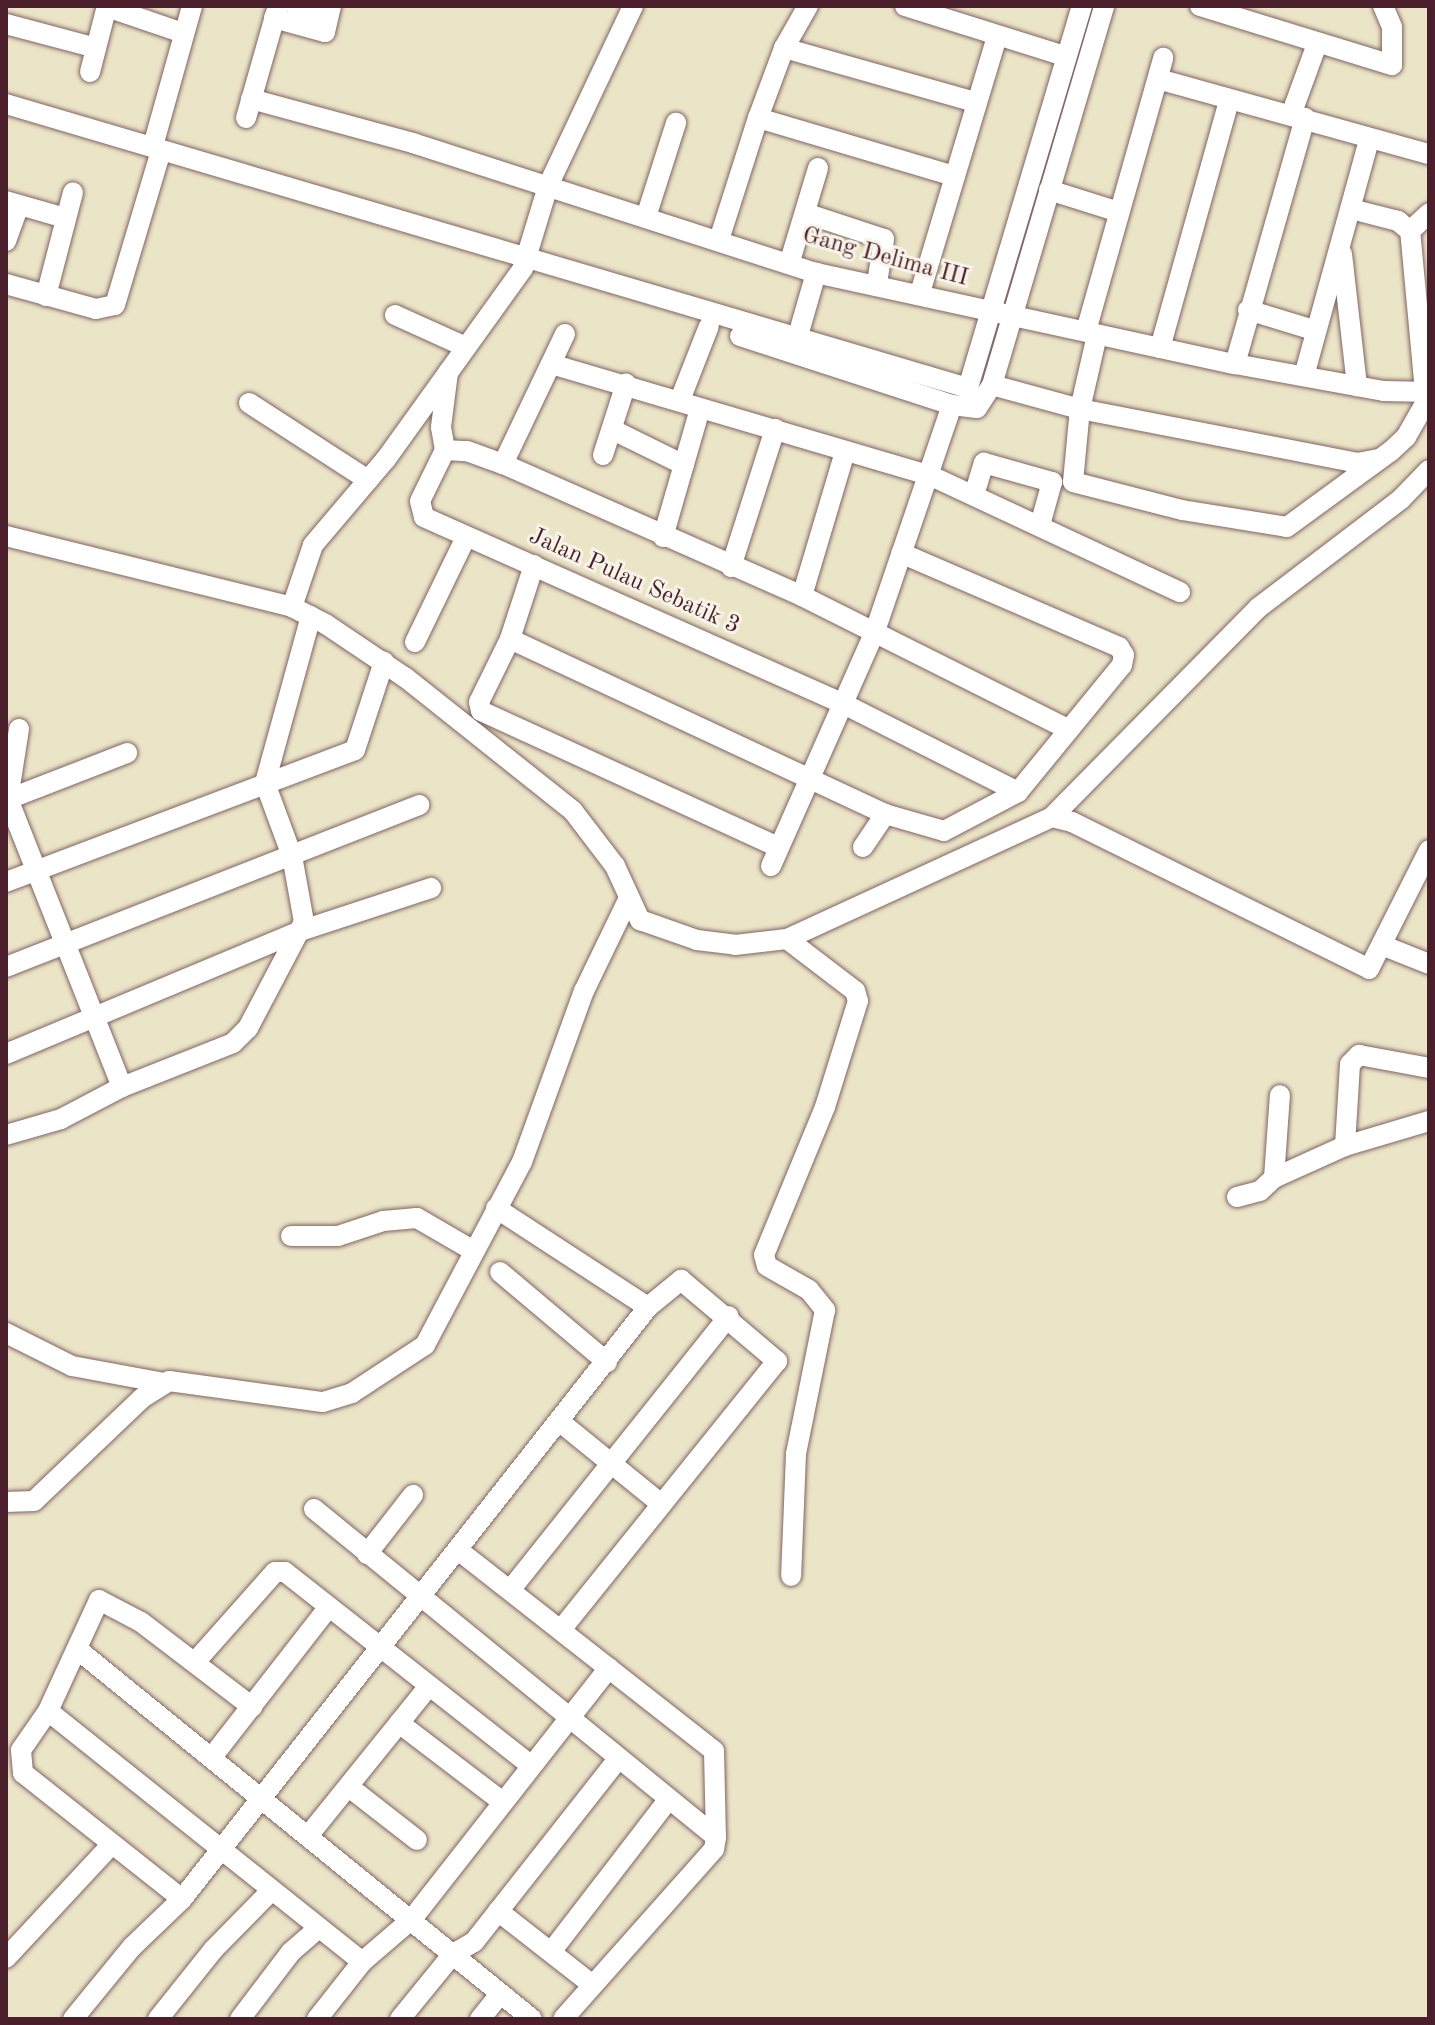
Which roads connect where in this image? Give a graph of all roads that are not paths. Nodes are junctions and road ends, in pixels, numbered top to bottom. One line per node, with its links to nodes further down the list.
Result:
1 (107, 6): 14 (street); 17 (street)
2 (192, 6): 14 (street)
3 (296, 6): 11 (street)
4 (633, 6): 35 (street)
5 (808, 6): 18 (street)
6 (905, 6): 15 (street)
7 (1082, 6): 19 (street)
8 (1104, 6): 36 (street)
9 (1200, 6): 16 (street)
10 (1383, 6): 16 (street)
11 (329, 10): 12 (street)
12 (276, 12): 35 (street, Gang Delima III)
13 (6, 24): 17 (street)
14 (183, 33): 31 (street)
15 (997, 37): 19 (street); 24 (street)
16 (1317, 44): 27 (street)
17 (96, 48): 21 (street)
18 (784, 48): 24 (street); 28 (street)
19 (1065, 56): 57 (street)
20 (1163, 58): 22 (street)
21 (90, 72)
22 (1158, 79): 23 (street); 40 (street)
23 (1229, 101): 27 (street); 65 (street)
24 (975, 102): 34 (street)
25 (6, 104): 31 (street)
26 (6, 114): 31 (street)
27 (1298, 117): 30 (street); 56 (street)
28 (758, 118): 34 (street); 46 (street)
29 (676, 123): 43 (street)
30 (1369, 140): 32 (street); 39 (street)
31 (157, 154): 50 (street); 55 (street)
32 (1429, 154)
33 (818, 168): 41 (street)
34 (954, 176): 54 (street)
35 (548, 186): 43 (street, Gang Delima III); 50 (street)
36 (1049, 190): 40 (street); 57 (street)
37 (73, 192): 44 (street)
38 (12, 203): 44 (street); 47 (street)
39 (1351, 209): 45 (street); 48 (street)
40 (1116, 211): 61 (street)
41 (805, 213): 49 (street); 52 (street)
42 (1429, 213): 45 (street)
43 (646, 217): 46 (street, Gang Delima III)
44 (65, 218): 55 (street)
45 (1410, 231): 73 (street)
46 (719, 240): 49 (street, Gang Delima III)
47 (6, 241)
48 (1341, 244): 60 (street); 72 (street)
49 (790, 261): 51 (street, Gang Delima III)
50 (525, 262): 59 (street); 63 (street); 64 (street)
51 (816, 273): 52 (street, Gang Delima III); 63 (street)
52 (877, 283): 54 (street, Gang Delima III)
53 (6, 284): 55 (street)
54 (920, 293): 57 (street, Gang Delima III)
55 (46, 296)
56 (1248, 310): 60 (street); 67 (street)
57 (1001, 314): 61 (street, Gang Delima III); 63 (street); 71 (street)
58 (395, 315): 64 (street)
59 (709, 326): 74 (street); 76 (street)
60 (1314, 330): 69 (street)
61 (1092, 333): 65 (street, Gang Delima III); 78 (street)
62 (565, 334): 66 (street)
63 (797, 339)
64 (466, 347): 68 (street)
65 (1160, 348): 67 (street, Gang Delima III)
66 (551, 364): 70 (street); 85 (street)
67 (1235, 364): 69 (street, Gang Delima III)
68 (448, 372): 81 (street); 89 (street)
69 (1304, 376): 72 (street, Gang Delima III)
70 (626, 384): 74 (street); 80 (street)
71 (992, 385): 76 (street); 78 (street)
72 (1357, 386): 73 (street, Gang Delima III)
73 (1427, 392): 84 (street)
74 (680, 400): 77 (street)
75 (249, 403): 89 (street)
76 (952, 405): 88 (street)
77 (700, 409): 79 (street); 86 (street)
78 (1080, 409): 84 (street); 84 (street)
79 (775, 429): 82 (street); 97 (street)
80 (613, 430): 83 (street); 86 (street)
81 (445, 450): 85 (street); 93 (street, Jalan Pulau Sebatik 3)
82 (845, 452): 88 (street); 99 (street)
83 (603, 455)
84 (1381, 459)
85 (503, 464): 94 (street)
86 (684, 465): 94 (street)
87 (1429, 470): 115 (street)
88 (929, 475): 90 (street); 95 (street)
89 (368, 480): 100 (street)
90 (974, 495): 91 (street); 91 (street)
91 (1040, 525): 98 (street)
92 (6, 536): 100 (street)
93 (466, 537): 96 (street, Jalan Pulau Sebatik 3); 103 (street)
94 (663, 537): 97 (street)
95 (901, 553): 101 (street); 107 (street)
96 (534, 565): 102 (street); 105 (street, Jalan Pulau Sebatik 3)
97 (731, 567): 99 (street)
98 (1180, 592)
99 (802, 596): 101 (street)
100 (302, 611): 104 (street); 110 (street)
101 (874, 634): 105 (street); 107 (street)
102 (510, 639): 109 (street); 109 (street)
103 (415, 642)
104 (384, 662): 110 (street); 122 (street)
105 (846, 705): 109 (street); 111 (street, Jalan Pulau Sebatik 3)
106 (19, 729): 112 (street)
107 (1068, 729): 111 (street)
108 (127, 753): 112 (street)
109 (814, 776): 114 (street)
110 (265, 783): 118 (street); 119 (street)
111 (1018, 792): 114 (street)
112 (7, 799): 119 (street)
113 (419, 805): 118 (street)
114 (885, 814): 116 (street)
115 (1052, 817): 124 (street); 126 (street)
116 (863, 847)
117 (1429, 850): 126 (street)
118 (292, 856): 123 (street); 125 (street)
119 (37, 871): 120 (street); 125 (street)
120 (6, 882)
121 (431, 888): 123 (street)
122 (628, 900): 124 (street); 139 (street)
123 (300, 931): 129 (street); 132 (street)
124 (787, 939): 156 (street)
125 (68, 943): 128 (street); 129 (street)
126 (1384, 946): 127 (street)
127 (1429, 964)
128 (6, 967)
129 (97, 1016): 130 (street); 132 (street)
130 (6, 1054)
131 (1429, 1068): 136 (street)
132 (122, 1087): 135 (street)
133 (1280, 1095): 137 (street)
134 (1429, 1121): 136 (street)
135 (6, 1135)
136 (1345, 1146): 137 (street)
137 (1274, 1178): 138 (street)
138 (1237, 1197)
139 (496, 1208): 141 (street); 143 (street)
140 (291, 1236): 141 (street)
141 (474, 1251): 147 (street)
142 (500, 1272): 146 (street)
143 (648, 1307): 144 (street); 146 (street)
144 (729, 1316): 149 (street); 152 (street)
145 (6, 1333): 147 (street)
146 (607, 1362): 148 (street)
147 (164, 1383): 151 (street)
148 (559, 1421): 149 (street); 154 (street)
149 (610, 1463): 152 (street); 157 (street)
150 (413, 1495): 155 (street)
151 (6, 1502)
152 (661, 1504): 160 (street)
153 (314, 1509): 155 (street)
154 (458, 1550): 157 (street); 158 (street)
155 (367, 1554): 158 (street)
156 (791, 1576)
157 (511, 1589): 160 (street)
158 (420, 1600): 162 (street); 168 (street)
159 (328, 1608): 162 (street); 163 (street); 166 (street)
160 (561, 1630): 164 (street)
161 (77, 1649): 163 (street); 167 (street); 170 (street)
162 (379, 1650): 165 (street); 174 (street)
163 (196, 1661): 166 (street)
164 (609, 1668): 168 (street); 178 (street)
165 (429, 1686): 169 (street); 172 (street)
166 (252, 1707): 170 (street)
167 (48, 1711): 180 (street); 181 (street)
168 (569, 1720): 171 (street); 172 (street)
169 (399, 1723): 173 (street); 176 (street)
170 (212, 1757): 174 (street)
171 (617, 1760): 175 (street); 184 (street)
172 (530, 1765): 176 (street)
173 (349, 1787): 177 (street); 179 (street)
174 (261, 1798): 177 (street); 181 (street)
175 (669, 1799): 178 (street); 187 (street)
176 (500, 1800): 185 (street)
177 (308, 1836): 185 (street)
178 (716, 1837): 191 (street)
179 (417, 1840)
180 (111, 1845): 183 (street); 189 (street)
181 (222, 1850): 182 (street); 183 (street)
182 (271, 1891): 186 (street); 194 (street)
183 (182, 1899): 193 (street)
184 (498, 1911): 187 (street); 188 (street)
185 (412, 1919): 188 (street); 190 (street)
186 (319, 1928): 190 (street); 195 (street)
187 (551, 1952): 191 (street)
188 (453, 1954): 192 (street); 197 (street)
189 (6, 1958)
190 (362, 1962): 196 (street)
191 (590, 1983): 200 (street)
192 (500, 1994): 198 (street); 199 (street)
193 (73, 2019)
194 (158, 2019)
195 (240, 2019)
196 (317, 2019)
197 (400, 2019)
198 (480, 2019)
199 (532, 2019)
200 (563, 2019)

